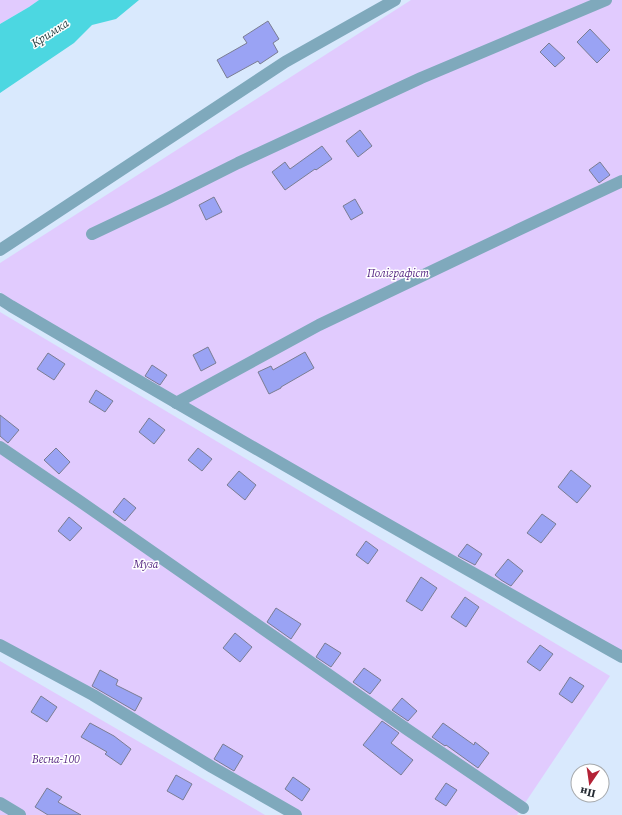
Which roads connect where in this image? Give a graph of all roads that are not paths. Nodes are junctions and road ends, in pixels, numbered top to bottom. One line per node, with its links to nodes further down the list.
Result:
1 (394, 0): 5 (street)
2 (606, 0): 4 (street)
3 (622, 182): 7 (street)
4 (92, 234)
5 (0, 250)
6 (0, 299): 7 (street)
7 (176, 403): 10 (street)
8 (0, 447): 12 (street)
9 (0, 645): 14 (street)
10 (622, 657)
11 (0, 803): 13 (street)
12 (523, 808)
13 (20, 815)
14 (296, 815)

